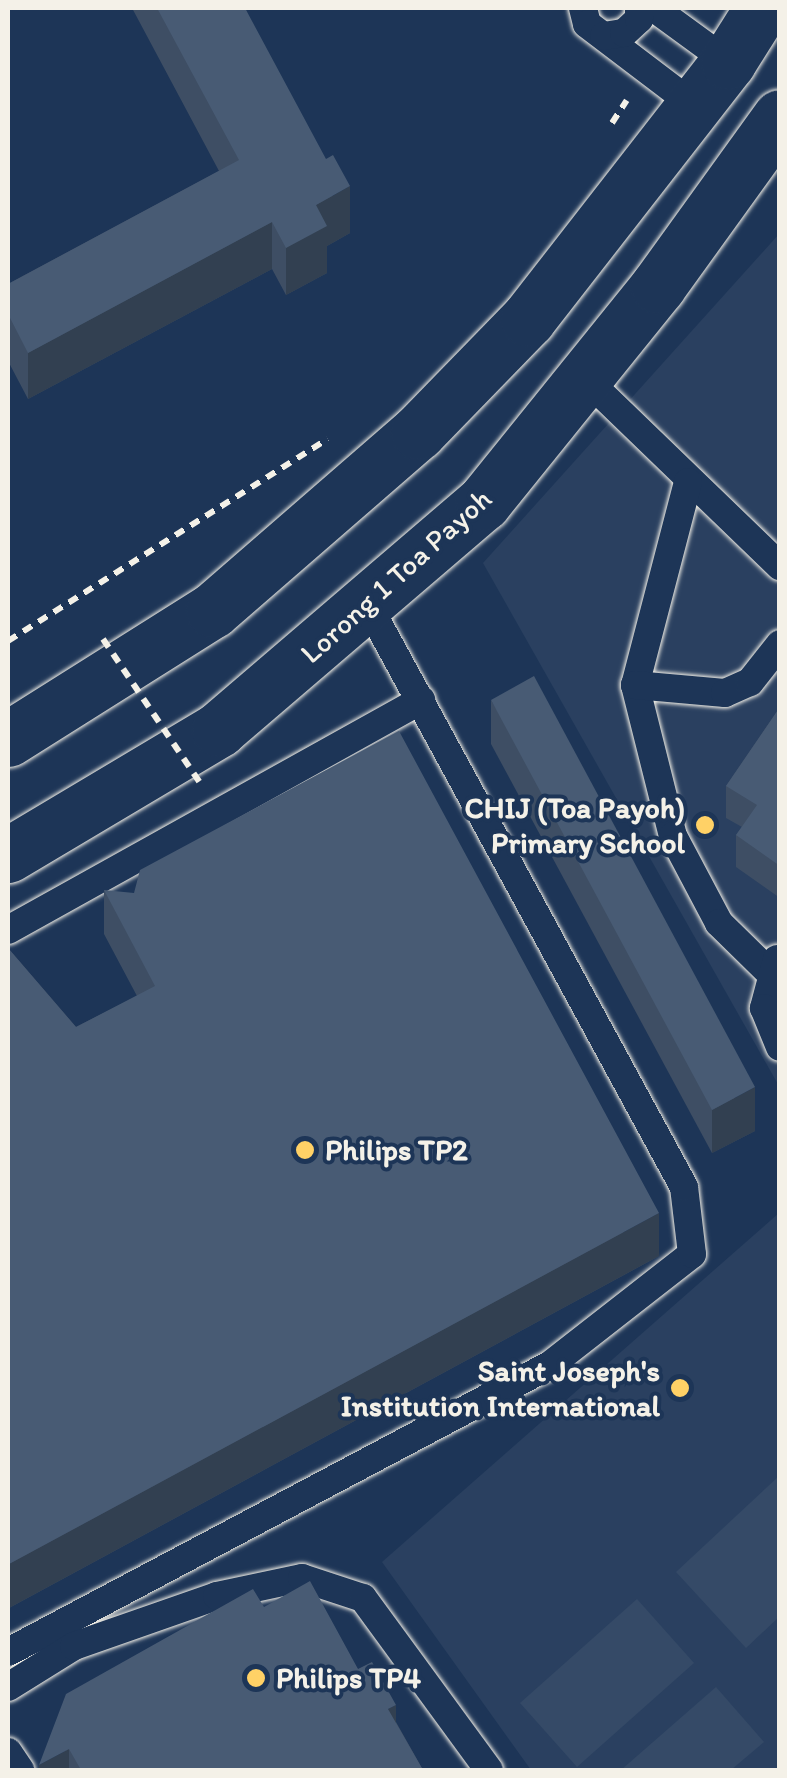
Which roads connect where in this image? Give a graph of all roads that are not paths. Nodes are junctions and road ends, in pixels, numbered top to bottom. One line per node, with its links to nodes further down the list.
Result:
1 (583, 8): 5 (lane)
2 (639, 8): 5 (lane)
3 (654, 8): 6 (lane)
4 (762, 8): 6 (main road)
5 (604, 36): 7 (lane)
6 (728, 62): 7 (main road)
7 (694, 106): 16 (main road)
8 (780, 117): 9 (main road, Lorong 1 Toa Payoh)
9 (585, 378): 10 (lane); 12 (main road, Lorong 1 Toa Payoh)
10 (688, 482): 11 (lane); 14 (lane)
11 (780, 566)
12 (369, 606): 15 (lane); 17 (main road, Lorong 1 Toa Payoh)
13 (780, 644): 14 (lane)
14 (635, 685): 21 (lane)
15 (421, 700): 18 (lane); 23 (lane)
16 (8, 739)
17 (8, 854)
18 (101, 878): 19 (lane); 20 (lane)
19 (117, 907)
20 (8, 930)
21 (774, 964): 22 (lane)
22 (780, 1046)
23 (8, 1652)
24 (8, 1686): 27 (lane)
25 (8, 1752): 26 (lane)
26 (20, 1770)
27 (489, 1770)

